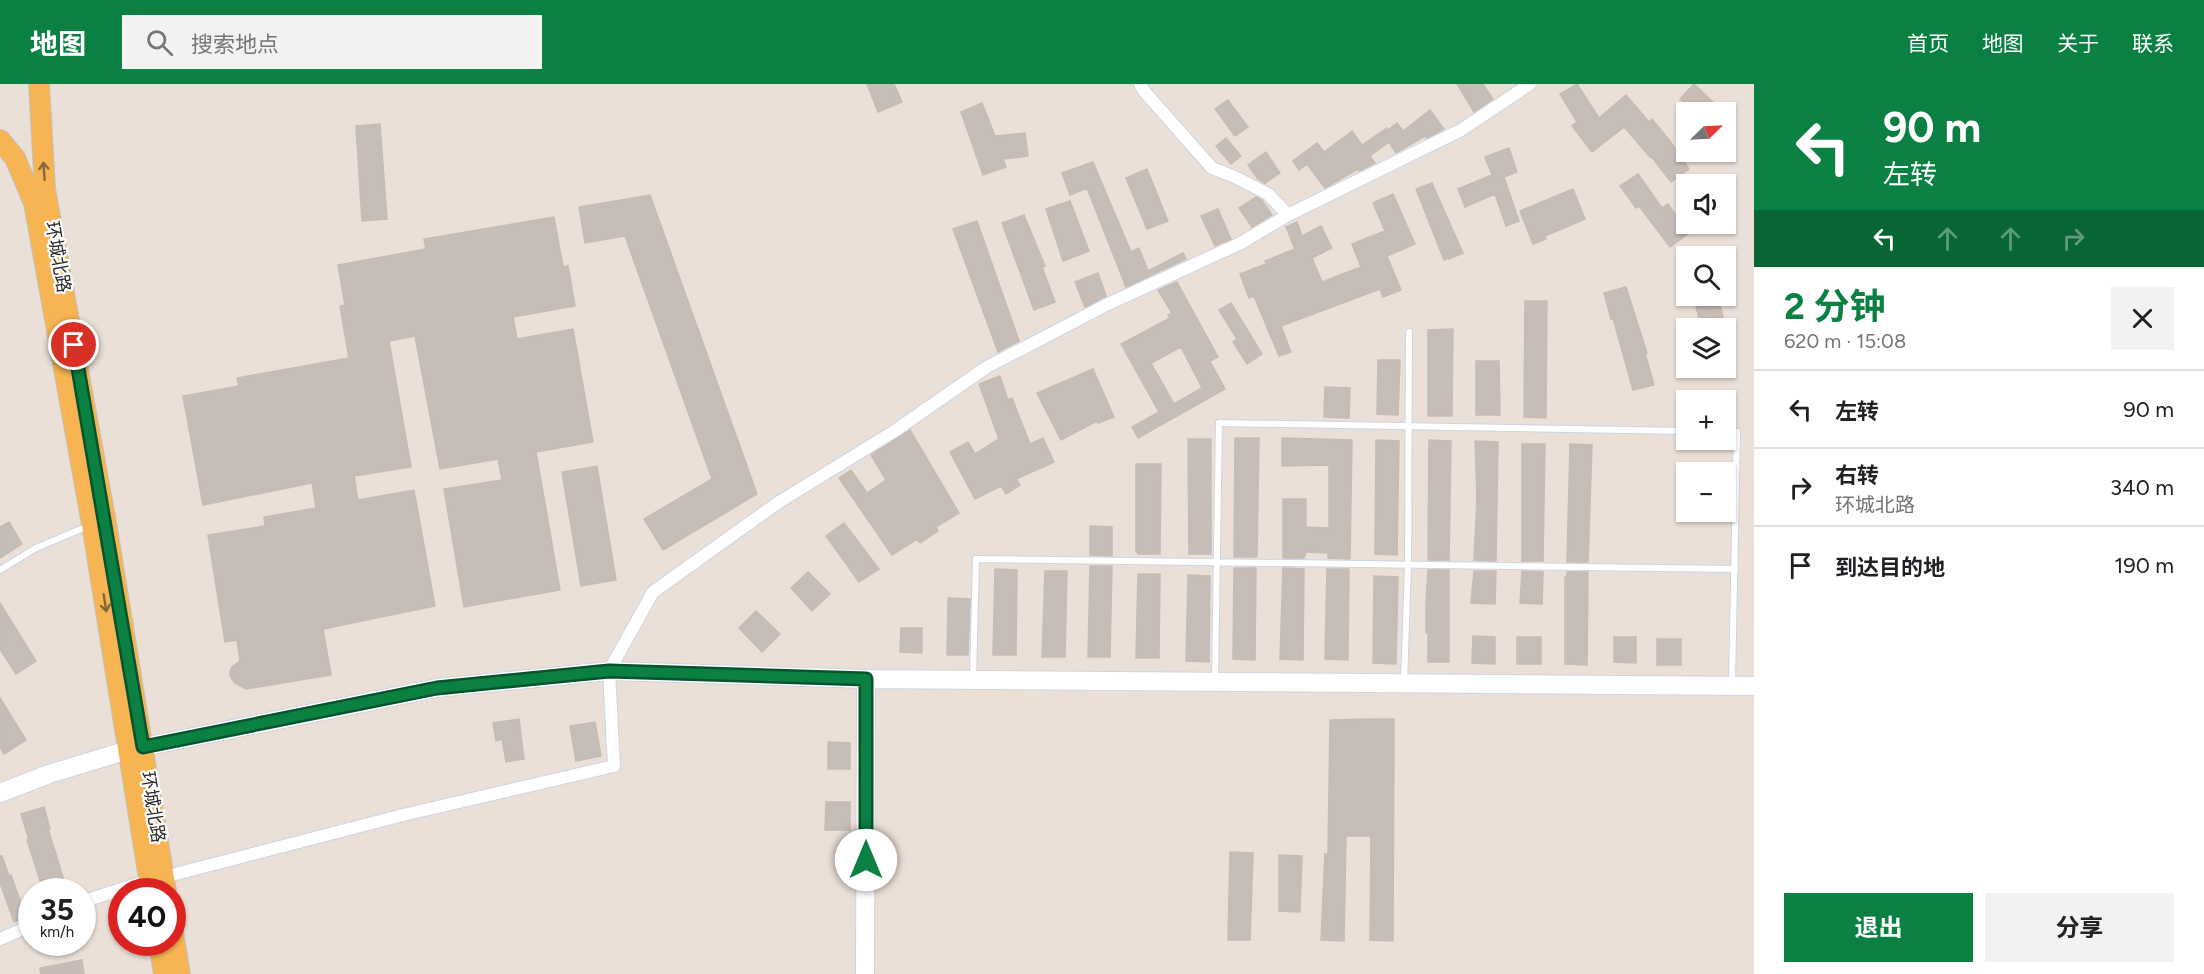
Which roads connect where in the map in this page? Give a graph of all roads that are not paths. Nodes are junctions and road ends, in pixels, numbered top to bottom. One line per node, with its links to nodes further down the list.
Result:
1 (39, 84): 10 (main road, 环城北路, one-way to 1)
2 (1140, 84): 5 (street)
3 (1530, 84): 5 (street)
4 (0, 140): 10 (main road, 环城北路)
5 (1288, 215): 15 (street)
6 (1409, 332): 7 (lane)
7 (1408, 425): 8 (lane); 11 (lane); 12 (lane)
8 (1676, 431)
9 (1736, 432): 13 (lane)
10 (99, 524): 14 (lane); 22 (main road, 环城北路)
11 (1218, 562): 12 (lane); 17 (lane); 18 (lane)
12 (1408, 564): 13 (lane); 19 (lane)
13 (1735, 568): 20 (lane)
14 (0, 570)
15 (609, 671): 16 (street); 22 (street); 25 (street)
16 (866, 679): 17 (street); 32 (street)
17 (973, 679): 18 (street)
18 (1215, 682): 19 (street)
19 (1404, 683): 20 (street)
20 (1732, 686): 21 (street)
21 (1754, 686)
22 (136, 749): 23 (street); 24 (main road, 环城北路)
23 (0, 793)
24 (157, 878)
25 (182, 878)
26 (18, 931): 27 (street)
27 (0, 939)
28 (161, 956): 30 (main road)
29 (177, 956): 31 (main road)
30 (164, 974)
31 (180, 974)
32 (865, 974)

